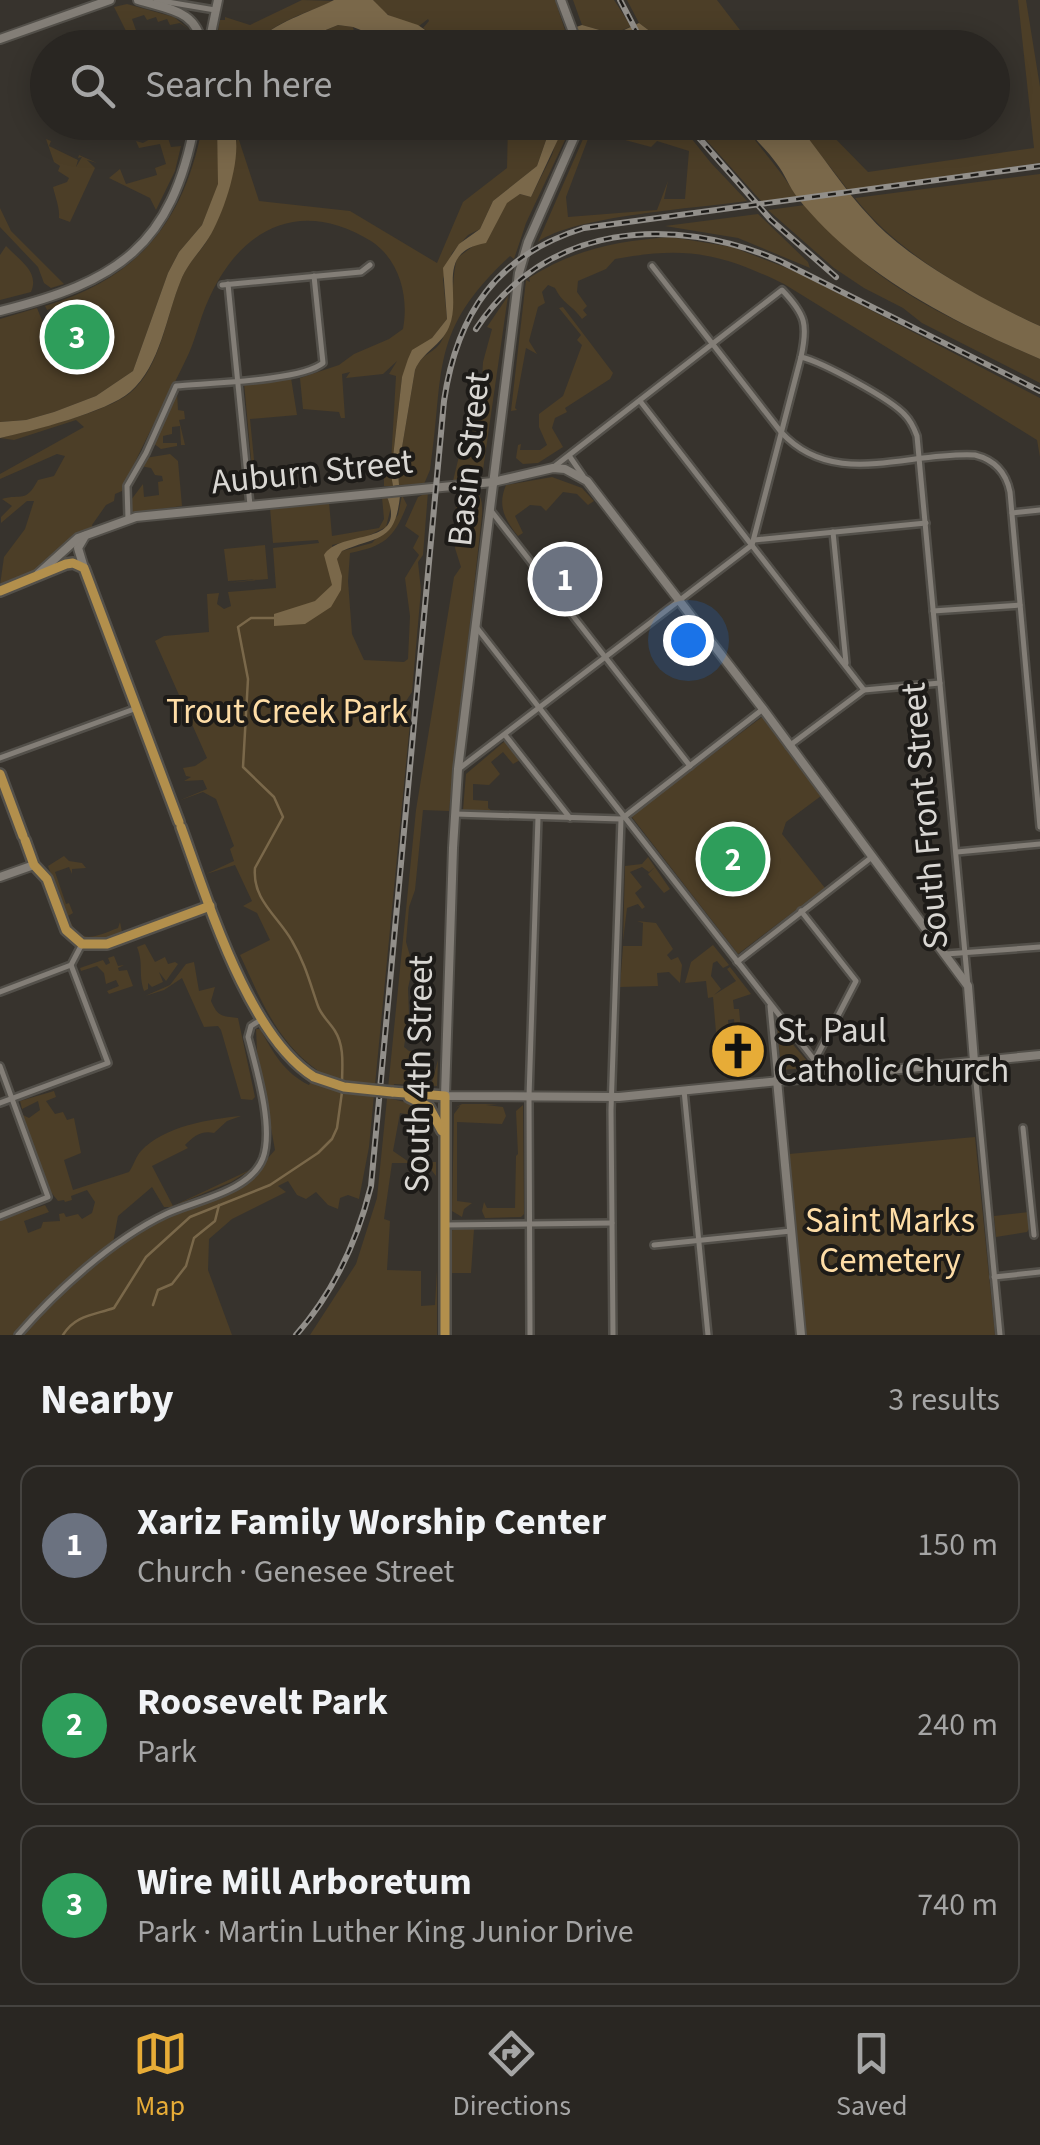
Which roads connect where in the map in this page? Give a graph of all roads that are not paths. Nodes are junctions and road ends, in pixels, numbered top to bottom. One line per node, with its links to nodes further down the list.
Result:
1 (110, 0): 9 (main road)
2 (138, 0): 6 (main road)
3 (156, 0): 5 (street)
4 (561, 0): 8 (main road)
5 (217, 5): 7 (main road)
6 (198, 30)
7 (211, 30)
8 (573, 30)
9 (0, 39)
10 (191, 140): 15 (main road)
11 (573, 140): 25 (main road, Basin Street)
12 (370, 264): 14 (street)
13 (652, 266): 16 (street)
14 (314, 276): 18 (street); 18 (street)
15 (0, 311)
16 (712, 345): 17 (street, Auburn Street); 19 (street, Auburn Street); 20 (street)
17 (801, 358): 20 (street); 22 (street, South Front Street)
18 (238, 380): 26 (street); 30 (street)
19 (640, 401): 21 (street, Auburn Street); 34 (street)
20 (781, 432): 22 (street); 34 (street)
21 (570, 456): 23 (street, Auburn Street); 24 (street)
22 (920, 459): 29 (street); 31 (street, South Front Street)
23 (553, 468): 24 (main road); 25 (main road, Auburn Street)
24 (585, 479): 38 (main road)
25 (492, 482): 26 (main road, Auburn Street); 27 (main road, Basin Street)
26 (250, 506): 30 (main road, Auburn Street)
27 (490, 510): 41 (main road, Basin Street); 42 (street)
28 (1040, 510): 29 (street)
29 (1012, 512): 39 (street)
30 (128, 519): 33 (main road, Auburn Street)
31 (926, 523): 32 (street); 40 (street, South Front Street)
32 (833, 532): 34 (street); 43 (street)
33 (88, 533): 35 (main road); 36 (main road, Auburn Street)
34 (752, 542): 38 (street); 43 (street)
35 (84, 568): 36 (main road); 46 (main road)
36 (35, 577): 37 (main road)
37 (0, 591)
38 (680, 601): 42 (street); 48 (main road)
39 (1020, 605): 40 (street); 59 (street)
40 (933, 611): 44 (street, South Front Street)
41 (477, 627): 47 (street); 53 (main road, Basin Street)
42 (606, 658): 47 (street); 52 (street)
43 (846, 666): 45 (street)
44 (940, 683): 45 (street); 61 (street, South Front Street)
45 (864, 690): 50 (street)
46 (136, 708): 51 (street); 65 (main road)
47 (540, 708): 49 (street); 58 (street)
48 (763, 709): 50 (main road); 52 (street)
49 (505, 735): 53 (street); 57 (street)
50 (789, 746): 62 (main road)
51 (0, 758)
52 (690, 766): 58 (street)
53 (458, 769): 55 (main road, Basin Street)
54 (0, 774): 63 (main road)
55 (454, 814): 56 (street); 85 (main road, South 4th Street)
56 (538, 816): 57 (street); 87 (street)
57 (570, 818): 58 (street)
58 (623, 818): 71 (street); 86 (street)
59 (1040, 827)
60 (1040, 844): 61 (street)
61 (957, 852): 69 (street, South Front Street)
62 (872, 858): 66 (street); 70 (main road)
63 (34, 864): 64 (main road); 67 (main road)
64 (0, 877)
65 (210, 906): 67 (main road); 76 (main road)
66 (802, 911): 71 (street); 78 (street)
67 (82, 944): 72 (street)
68 (1040, 947): 69 (street)
69 (966, 953): 70 (street); 73 (street, South Front Street)
70 (946, 954): 73 (main road)
71 (737, 962): 75 (street)
72 (71, 965): 74 (street); 88 (street)
73 (968, 986): 79 (main road, South Front Street)
74 (0, 992)
75 (770, 1003): 78 (street); 82 (street)
76 (262, 1019): 84 (main road, bridge); 104 (street)
77 (1040, 1055): 79 (main road)
78 (814, 1061): 81 (street)
79 (974, 1061): 81 (main road); 103 (street, South Front Street)
80 (0, 1066): 88 (street)
81 (826, 1075): 82 (main road)
82 (777, 1080): 83 (main road); 98 (main road)
83 (684, 1090): 86 (main road); 100 (street)
84 (392, 1092): 85 (main road); 91 (main road)
85 (445, 1096): 87 (main road); 91 (main road, South 4th Street)
86 (612, 1096): 87 (main road); 96 (street)
87 (529, 1097): 95 (street)
88 (12, 1099): 89 (street); 93 (street)
89 (0, 1103)
90 (1024, 1128): 99 (street)
91 (445, 1141): 92 (main road, South 4th Street)
92 (444, 1202): 94 (street); 97 (main road, South 4th Street)
93 (0, 1216)
94 (466, 1223): 95 (street); 97 (street)
95 (529, 1223): 96 (street); 106 (street)
96 (612, 1223): 107 (street)
97 (444, 1225): 105 (main road, South 4th Street)
98 (791, 1231): 100 (street); 109 (main road)
99 (1034, 1235)
100 (698, 1240): 101 (street); 108 (street)
101 (654, 1245)
102 (1040, 1272): 103 (street)
103 (994, 1276): 110 (street, South Front Street)
104 (18, 1335)
105 (444, 1335)
106 (530, 1335)
107 (613, 1335)
108 (708, 1335)
109 (800, 1335)
110 (1000, 1335)

